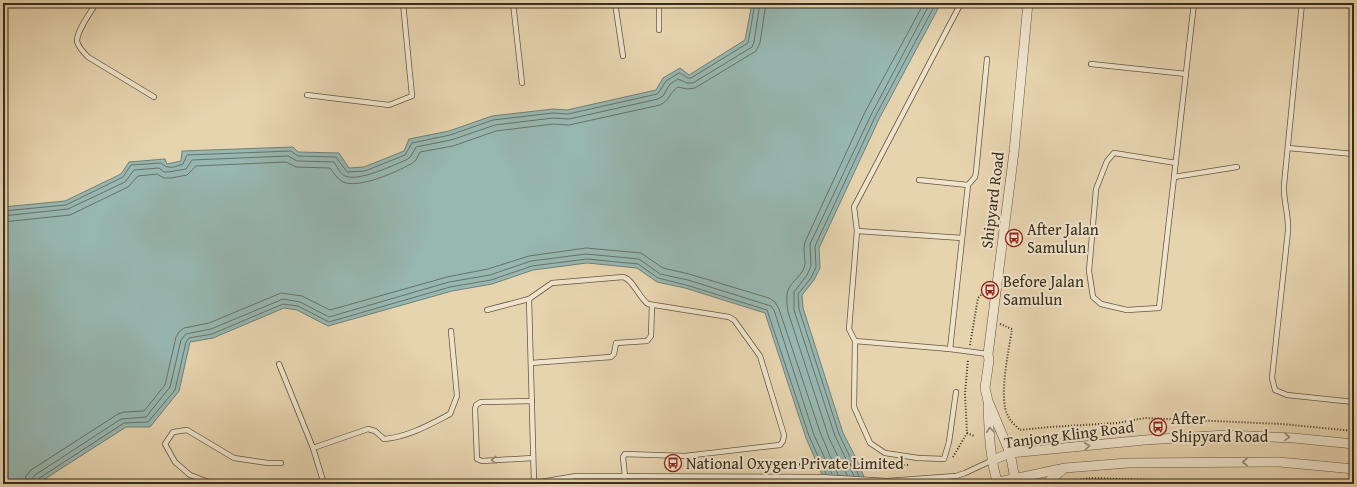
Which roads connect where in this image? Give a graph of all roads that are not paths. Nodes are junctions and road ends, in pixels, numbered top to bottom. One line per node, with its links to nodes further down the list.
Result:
1 (96, 3): 17 (lane)
2 (403, 3): 16 (lane)
3 (513, 3): 15 (lane)
4 (615, 3): 11 (lane)
5 (659, 3): 10 (lane)
6 (961, 3): 25 (lane)
7 (1028, 3): 33 (street, Shipyard Road)
8 (1194, 3): 14 (lane)
9 (1302, 3): 18 (lane)
10 (659, 30)
11 (622, 56)
12 (988, 59): 24 (lane)
13 (1090, 64): 14 (lane)
14 (1186, 74): 20 (lane)
15 (522, 83)
16 (307, 96)
17 (154, 97)
18 (1288, 148): 19 (lane); 39 (lane)
19 (1354, 154)
20 (1176, 163): 22 (lane); 22 (lane)
21 (1237, 167): 22 (lane)
22 (1174, 177)
23 (919, 180): 24 (lane)
24 (968, 185): 26 (lane)
25 (857, 231): 26 (lane); 31 (lane)
26 (962, 238): 32 (lane)
27 (529, 299): 28 (lane); 29 (lane); 34 (lane)
28 (652, 305): 34 (lane); 48 (lane)
29 (487, 310)
30 (451, 331): 41 (lane)
31 (855, 341): 32 (lane); 36 (lane)
32 (950, 349): 33 (lane)
33 (988, 354): 37 (street, Shipyard Road)
34 (531, 363): 38 (lane)
35 (279, 364): 41 (lane)
36 (956, 392)
37 (988, 400): 42 (street, Shipyard Road); 44 (street, Shipyard Road, one-way to 37)
38 (532, 401): 43 (lane); 43 (lane, one-way to 38)
39 (1354, 402)
40 (1354, 444): 42 (street, Tanjong Kling Road, one-way to 40)
41 (314, 448): 54 (lane)
42 (1010, 453): 44 (street, Tanjong Kling Road); 51 (street, Shipyard Road)
43 (533, 458): 55 (lane)
44 (993, 460): 50 (lane, Tanjong Kling Road); 52 (street, Shipyard Road)
45 (281, 463): 53 (lane)
46 (1065, 468): 47 (street, Tanjong Kling Road, one-way to 46); 51 (street, Tanjong Kling Road); 58 (street, Tanjong Kling Road)
47 (1354, 469)
48 (624, 477): 49 (lane, Tanjong Kling Road); 55 (lane, Tanjong Kling Road)
49 (766, 478): 50 (lane, Tanjong Kling Road); 56 (lane)
50 (887, 481): 57 (lane, Tanjong Kling Road)
51 (1015, 481): 52 (street, Tanjong Kling Road)
52 (995, 483)
53 (214, 484)
54 (324, 484)
55 (532, 484)
56 (766, 484)
57 (895, 484)
58 (1046, 484)

